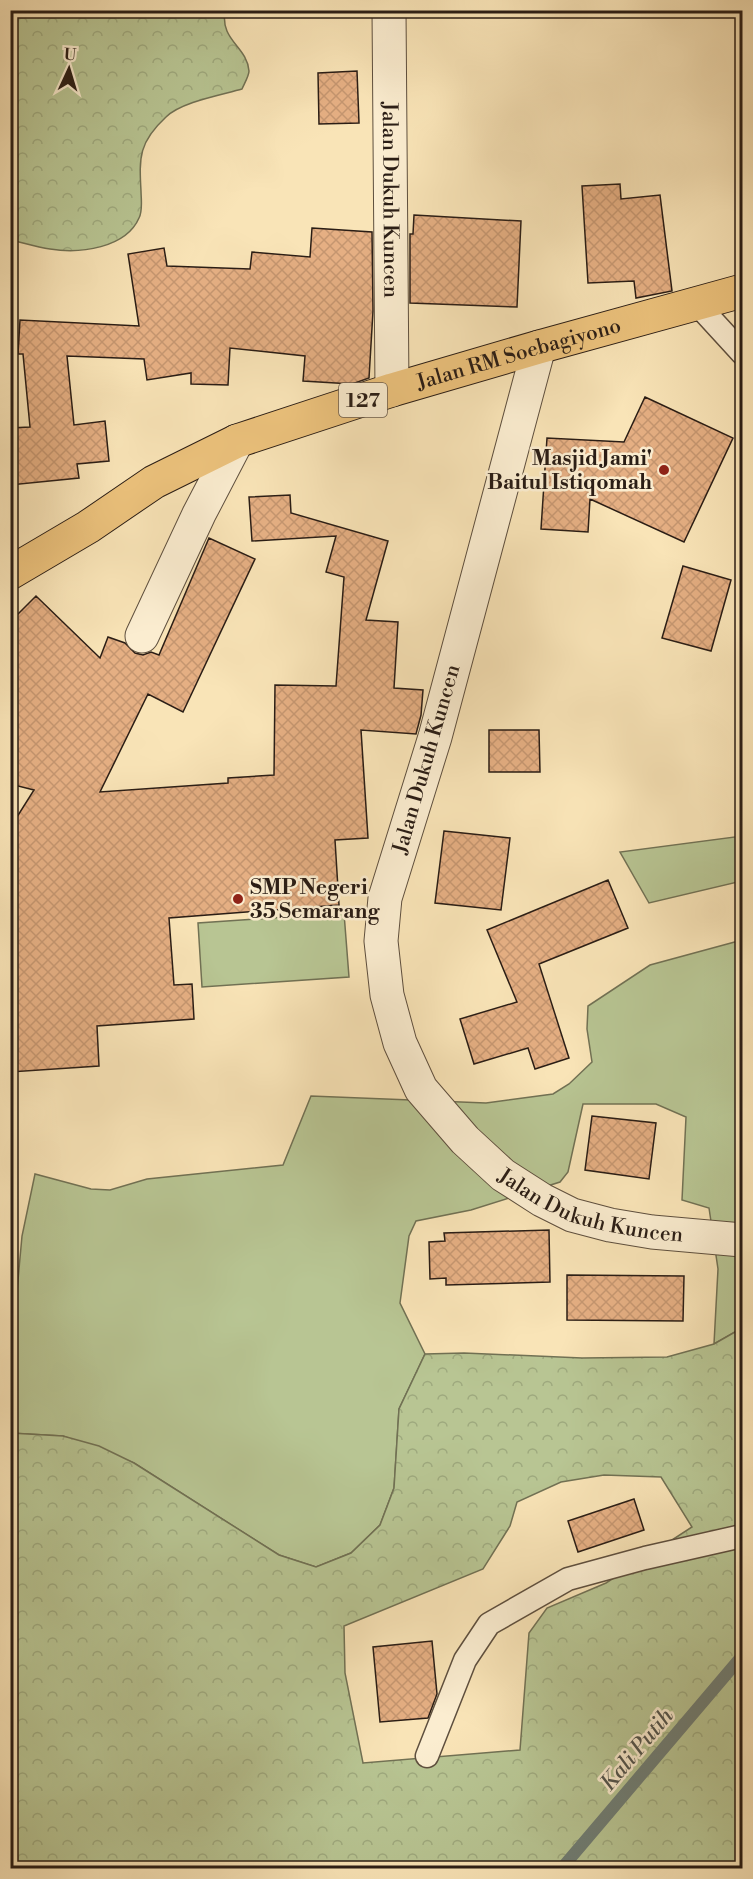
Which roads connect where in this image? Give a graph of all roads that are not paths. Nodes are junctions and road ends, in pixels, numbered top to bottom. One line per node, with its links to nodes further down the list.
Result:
1 (389, 10): 6 (street, Jalan Dukuh Kuncen)
2 (742, 291): 3 (main road, Jalan RM Soebagiyono / 127)
3 (698, 304): 4 (main road, Jalan RM Soebagiyono / 127); 5 (lane)
4 (539, 347): 6 (main road, Jalan RM Soebagiyono / 127); 10 (street, Jalan Dukuh Kuncen)
5 (742, 354)
6 (392, 390): 7 (main road, Jalan RM Soebagiyono / 127)
7 (237, 441): 8 (main road, Jalan RM Soebagiyono / 127); 9 (street)
8 (10, 573)
9 (142, 636)
10 (742, 1240)
11 (742, 1536): 12 (lane)
12 (427, 1756)

